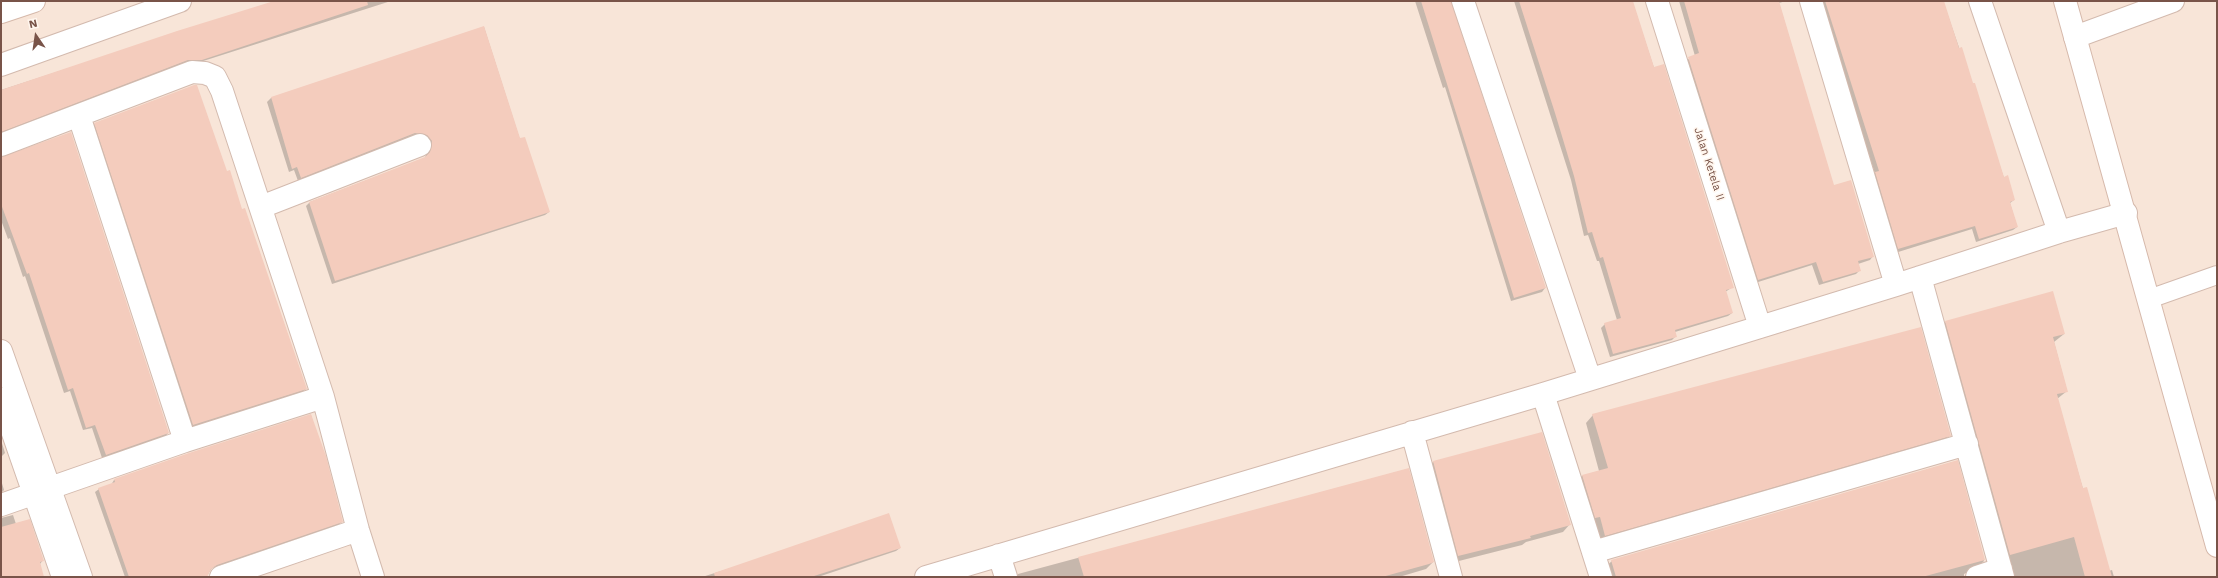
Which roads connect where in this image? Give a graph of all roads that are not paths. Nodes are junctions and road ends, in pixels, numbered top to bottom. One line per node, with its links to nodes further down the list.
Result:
1 (34, 1): 10 (street)
2 (180, 1): 9 (street)
3 (1463, 1): 25 (street)
4 (1657, 1): 23 (street, Jalan Ketela II)
5 (1811, 1): 21 (street)
6 (1980, 1): 18 (street)
7 (2065, 1): 11 (street)
8 (2173, 1): 11 (street)
9 (156, 5): 12 (street)
10 (1, 12)
11 (2075, 37): 17 (street)
12 (1, 65)
13 (79, 116): 15 (street); 16 (street); 30 (street)
14 (420, 144): 16 (street)
15 (1, 145)
16 (261, 207): 27 (street)
17 (2126, 213): 18 (street); 22 (street)
18 (2059, 232): 20 (street)
19 (2217, 275): 22 (lane)
20 (1920, 277): 21 (street); 31 (street)
21 (1896, 285): 23 (street)
22 (2149, 299): 35 (street)
23 (1760, 326): 25 (street)
24 (1, 351): 32 (street)
25 (1590, 379): 26 (street)
26 (1544, 394): 29 (street); 36 (street)
27 (323, 398): 30 (street); 34 (street)
28 (1, 399): 32 (street)
29 (1412, 432): 37 (street); 45 (street)
30 (185, 441): 32 (street)
31 (1967, 444): 36 (street); 38 (street)
32 (42, 492): 33 (street); 40 (street); 41 (street)
33 (1, 505)
34 (358, 530): 39 (street); 42 (street)
35 (2217, 546)
36 (1593, 552): 46 (street)
37 (1000, 555): 43 (street); 44 (street)
38 (2002, 573): 47 (street)
39 (230, 576)
40 (63, 577)
41 (81, 577)
42 (373, 577)
43 (926, 577)
44 (1006, 577)
45 (1451, 577)
46 (1600, 577)
47 (1977, 577)

